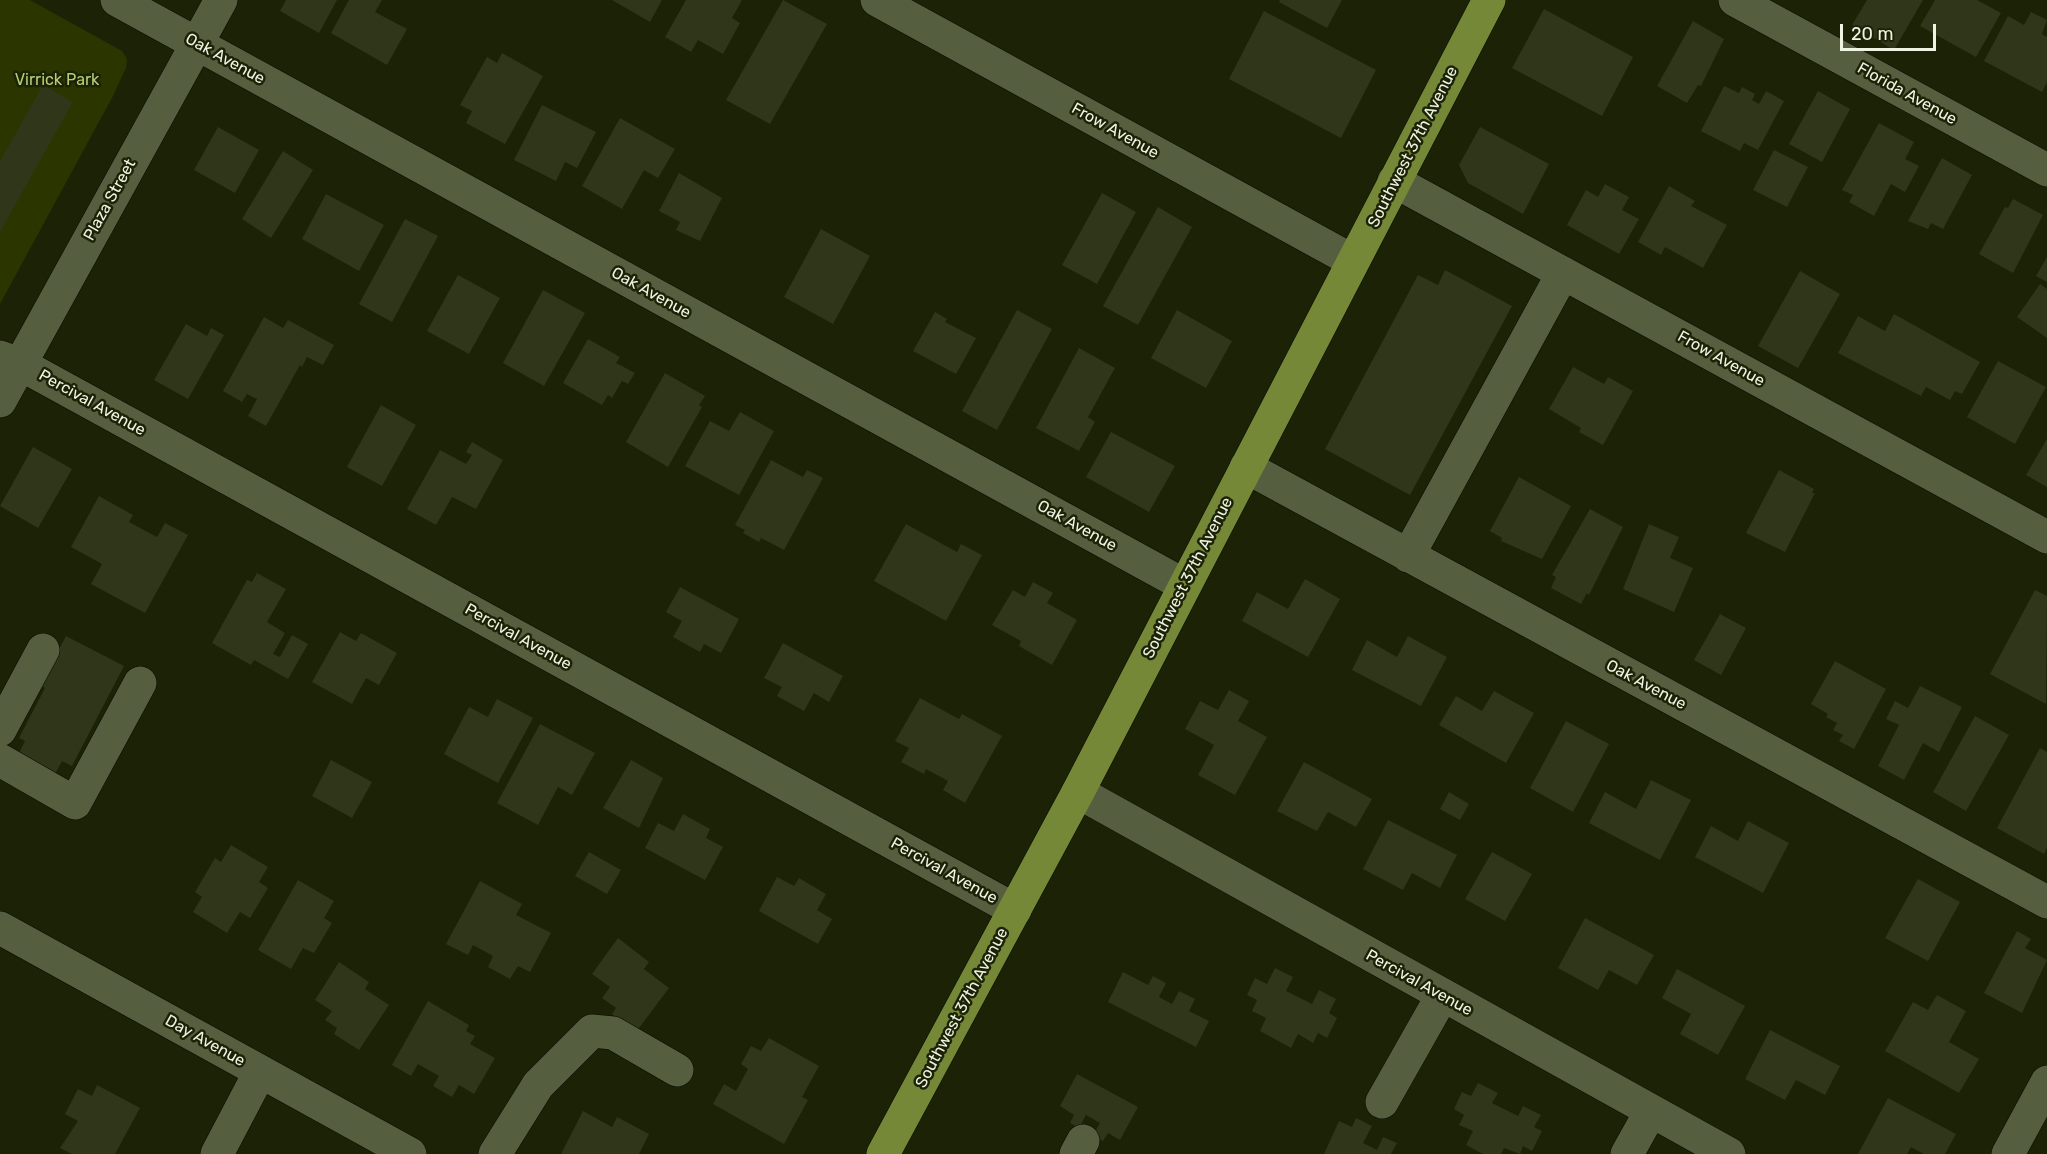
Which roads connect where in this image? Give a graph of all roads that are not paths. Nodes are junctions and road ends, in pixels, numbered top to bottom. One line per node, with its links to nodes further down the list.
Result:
1 (117, 0): 6 (street, Oak Avenue)
2 (220, 0): 6 (street, Plaza Street)
3 (877, 0): 9 (street, Frow Avenue)
4 (1489, 0): 8 (main road, Southwest 37th Avenue)
5 (1735, 0): 7 (street, Florida Avenue)
6 (196, 43): 11 (street, Plaza Street); 16 (street, Oak Avenue)
7 (2047, 170)
8 (1394, 181): 9 (main road, Southwest 37th Avenue); 10 (street, Frow Avenue)
9 (1353, 261): 13 (main road, Southwest 37th Avenue)
10 (1563, 273): 14 (street, Frow Avenue); 15 (street)
11 (10, 360): 12 (street, Plaza Street); 23 (street, Percival Avenue)
12 (0, 401)
13 (1246, 467): 15 (street, Oak Avenue); 16 (main road, Southwest 37th Avenue)
14 (2047, 537)
15 (1408, 556): 22 (street, Oak Avenue)
16 (1184, 585): 21 (main road, Southwest 37th Avenue)
17 (43, 650): 19 (street)
18 (140, 683): 20 (street)
19 (0, 730)
20 (0, 760)
21 (1078, 792): 23 (main road, Southwest 37th Avenue); 25 (street, Percival Avenue)
22 (2047, 902)
23 (1015, 910): 34 (main road, Southwest 37th Avenue)
24 (0, 928): 27 (street, Day Avenue)
25 (1442, 996): 29 (street); 30 (street, Percival Avenue)
26 (677, 1070): 33 (street)
27 (260, 1072): 31 (street); 32 (street, Day Avenue)
28 (2047, 1082): 37 (street)
29 (1382, 1102)
30 (1651, 1111): 35 (street); 36 (street, Percival Avenue)
31 (217, 1154)
32 (410, 1154)
33 (495, 1154)
34 (883, 1154)
35 (1628, 1154)
36 (1729, 1154)
37 (2008, 1154)

